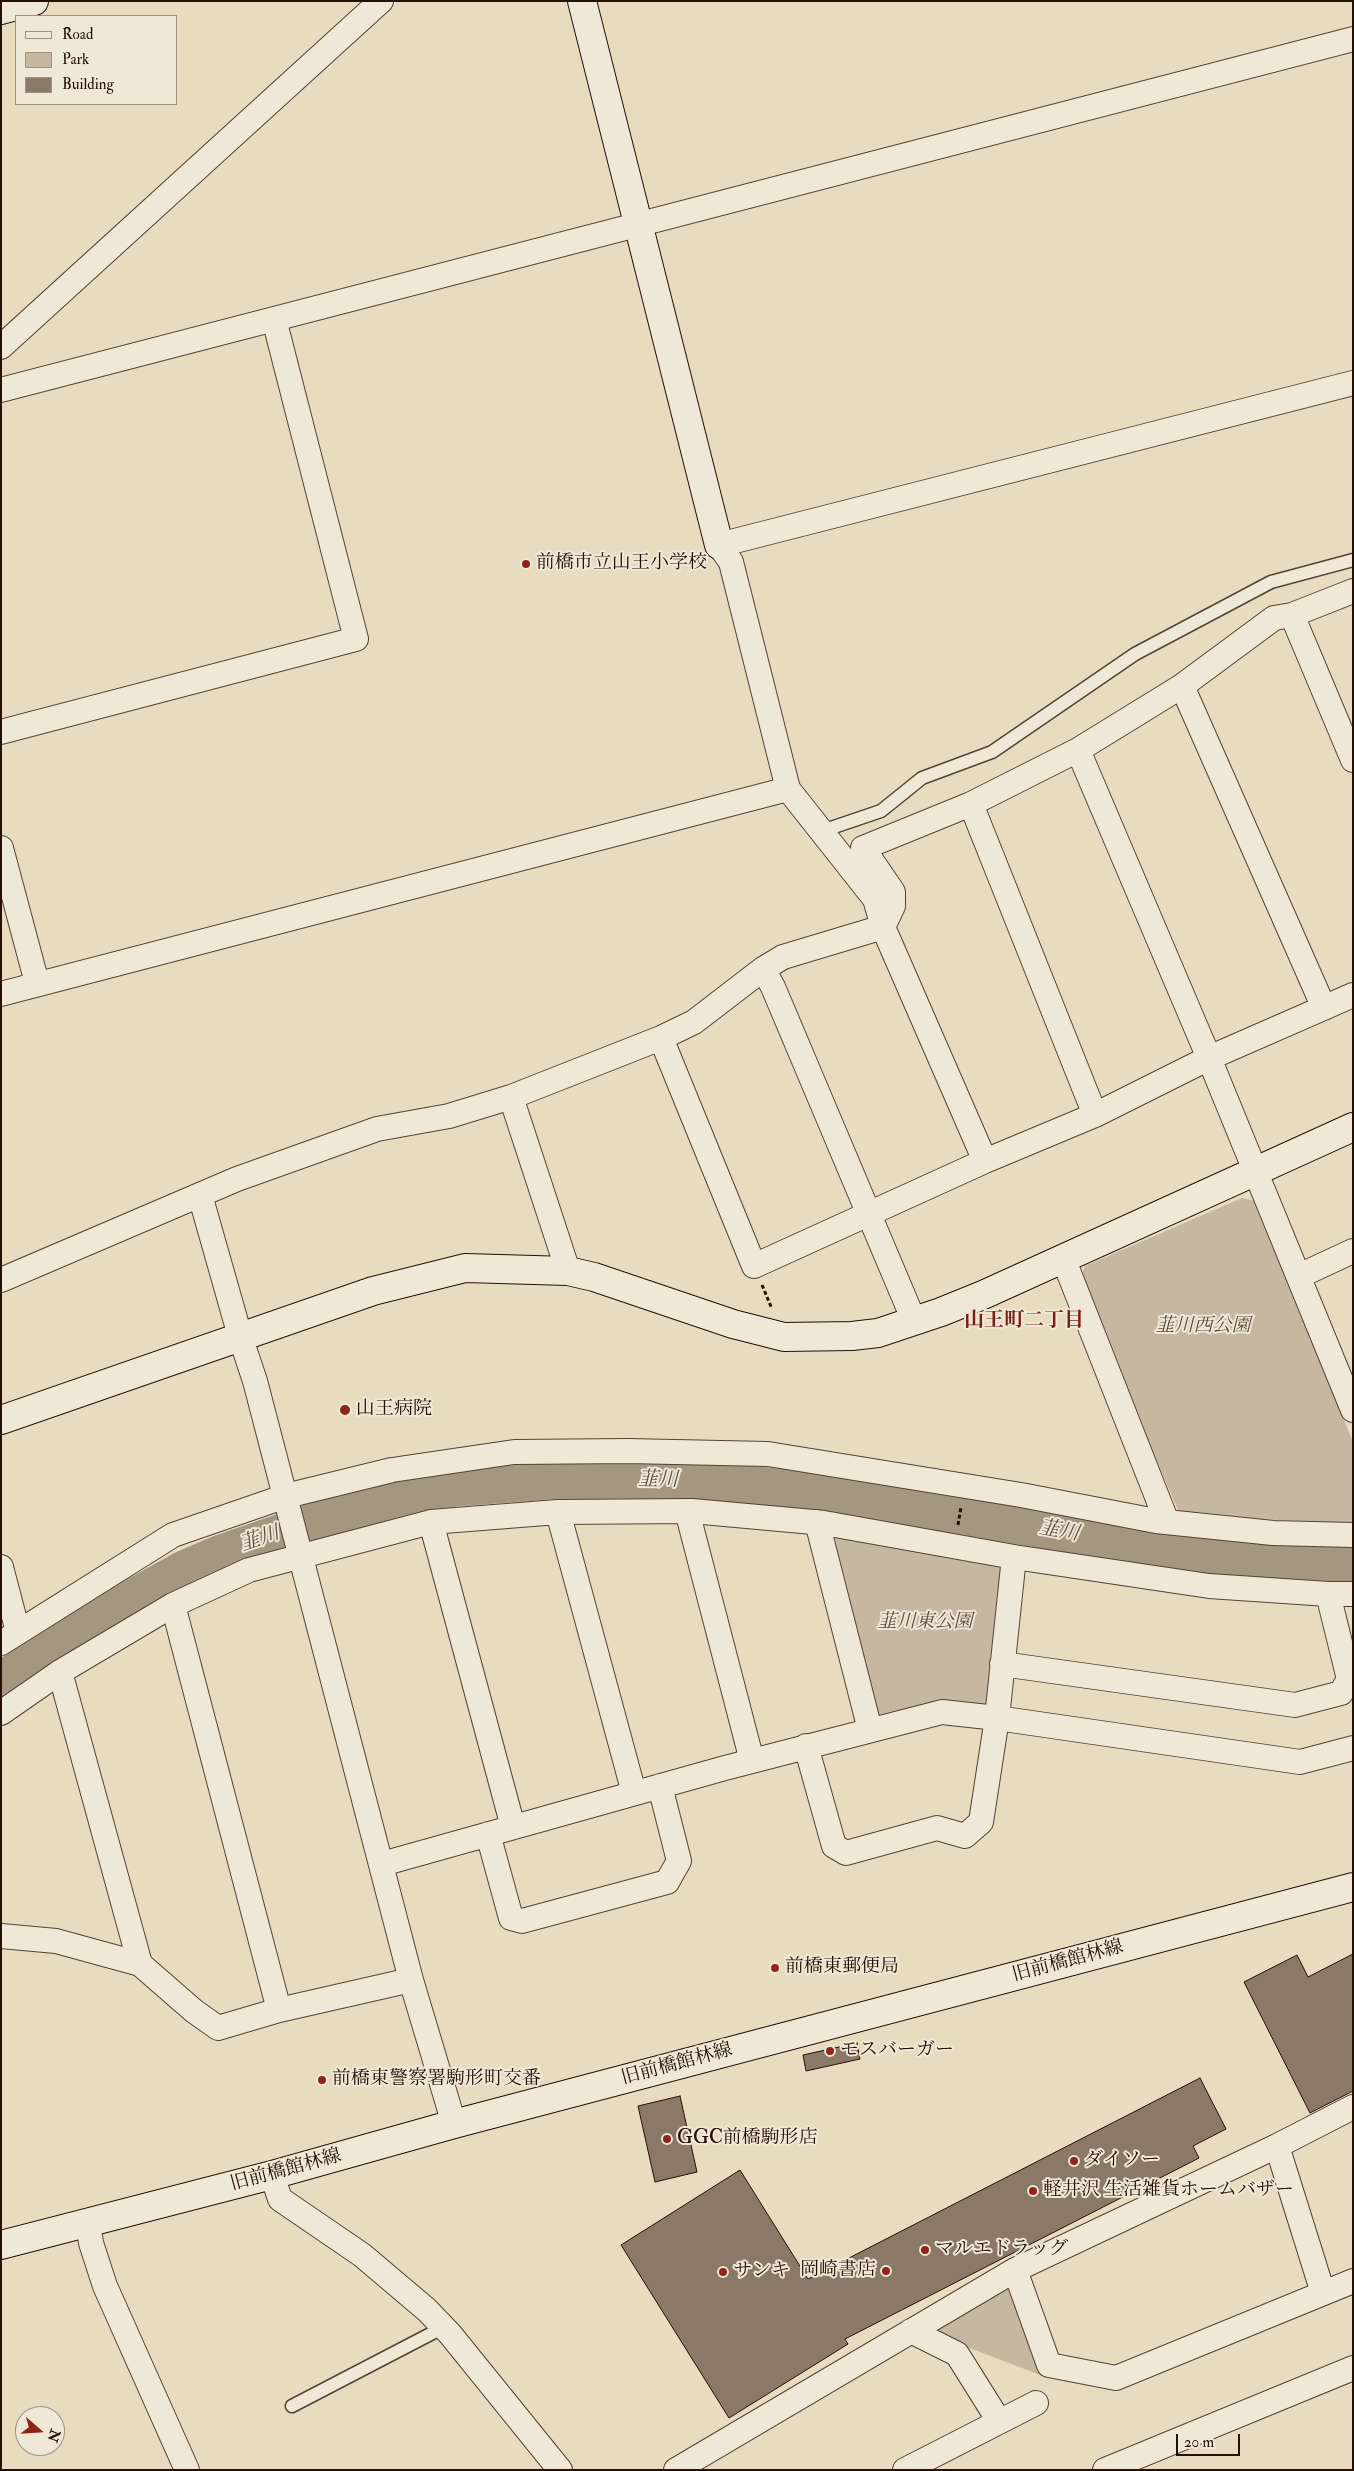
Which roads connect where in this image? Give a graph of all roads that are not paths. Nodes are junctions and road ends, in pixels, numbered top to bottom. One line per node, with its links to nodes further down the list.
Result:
1 (34, 1): 4 (street)
2 (381, 1): 8 (street)
3 (582, 1): 6 (street)
4 (1, 10)
5 (1353, 39): 6 (street)
6 (638, 224): 7 (street); 11 (street)
7 (274, 319): 10 (street); 16 (street)
8 (1, 347)
9 (1353, 383): 11 (street)
10 (1, 390)
11 (719, 545): 19 (street)
12 (1353, 560): 21 (lane)
13 (1353, 591): 14 (street)
14 (1292, 615): 15 (street); 18 (street)
15 (1182, 686): 17 (street); 28 (street)
16 (1, 732)
17 (1078, 750): 20 (street); 30 (street)
18 (1353, 760)
19 (788, 789): 21 (street); 25 (street)
20 (972, 804): 23 (street); 32 (street)
21 (822, 831): 23 (street)
22 (1, 848): 25 (street)
23 (883, 927): 24 (street); 34 (street)
24 (763, 969): 29 (street); 37 (street)
25 (37, 984): 26 (street)
26 (1, 994)
27 (1353, 995): 28 (street)
28 (1324, 1008): 30 (street)
29 (661, 1038): 31 (street); 37 (street)
30 (1209, 1058): 32 (street); 35 (street)
31 (511, 1097): 36 (street); 40 (street)
32 (1095, 1115): 34 (street)
33 (1353, 1127): 35 (street)
34 (985, 1162): 37 (street)
35 (1255, 1171): 39 (street); 41 (street)
36 (200, 1195): 42 (street); 44 (street)
37 (870, 1214): 43 (street)
38 (1353, 1252): 41 (street)
39 (1063, 1258): 43 (street); 52 (street)
40 (568, 1271): 43 (street); 44 (street)
41 (1299, 1276): 45 (street)
42 (1, 1280)
43 (914, 1321)
44 (240, 1336): 46 (street); 47 (street)
45 (1353, 1410)
46 (1, 1420)
47 (287, 1502): 52 (street); 54 (street); 60 (street)
48 (687, 1511): 49 (street); 51 (street); 68 (street)
49 (558, 1512): 50 (street); 70 (street)
50 (431, 1522): 54 (street); 71 (street)
51 (817, 1522): 55 (street); 65 (street)
52 (1167, 1522): 53 (street)
53 (1353, 1535)
54 (301, 1554): 59 (street); 73 (street)
55 (1014, 1557): 57 (street); 61 (street)
56 (1, 1568): 60 (street)
57 (1328, 1594): 58 (street); 61 (street)
58 (1353, 1594)
59 (173, 1605): 62 (street); 78 (street)
60 (10, 1637)
61 (1002, 1664): 64 (street)
62 (60, 1672): 63 (street); 76 (street)
63 (1, 1713)
64 (997, 1718): 65 (street); 66 (street); 67 (street)
65 (870, 1730): 66 (street)
66 (806, 1746): 68 (street)
67 (1353, 1748)
68 (752, 1761): 69 (street)
69 (660, 1786): 70 (street); 72 (street)
70 (634, 1793): 71 (street)
71 (513, 1827): 72 (street)
72 (488, 1834): 73 (street)
73 (382, 1864): 77 (street)
74 (1353, 1887): 80 (street, 旧前橋館林線)
75 (1, 1935): 76 (street)
76 (140, 1964): 78 (street)
77 (411, 1980): 78 (street); 80 (street)
78 (279, 2010)
79 (1353, 2107): 81 (street)
80 (454, 2124): 82 (street, 旧前橋館林線)
81 (1277, 2146): 85 (street); 87 (street)
82 (272, 2175): 83 (street, 旧前橋館林線); 88 (street)
83 (88, 2222): 84 (street, 旧前橋館林線); 94 (street)
84 (1, 2245)
85 (1015, 2270): 87 (street); 89 (street)
86 (1353, 2281): 87 (street)
87 (1322, 2293)
88 (444, 2327): 92 (lane); 95 (street)
89 (911, 2331): 93 (street); 96 (street)
90 (1353, 2368): 98 (street)
91 (1036, 2403): 93 (street)
92 (292, 2406)
93 (999, 2422): 97 (street)
94 (187, 2470)
95 (560, 2470)
96 (676, 2470)
97 (905, 2470)
98 (1105, 2470)

